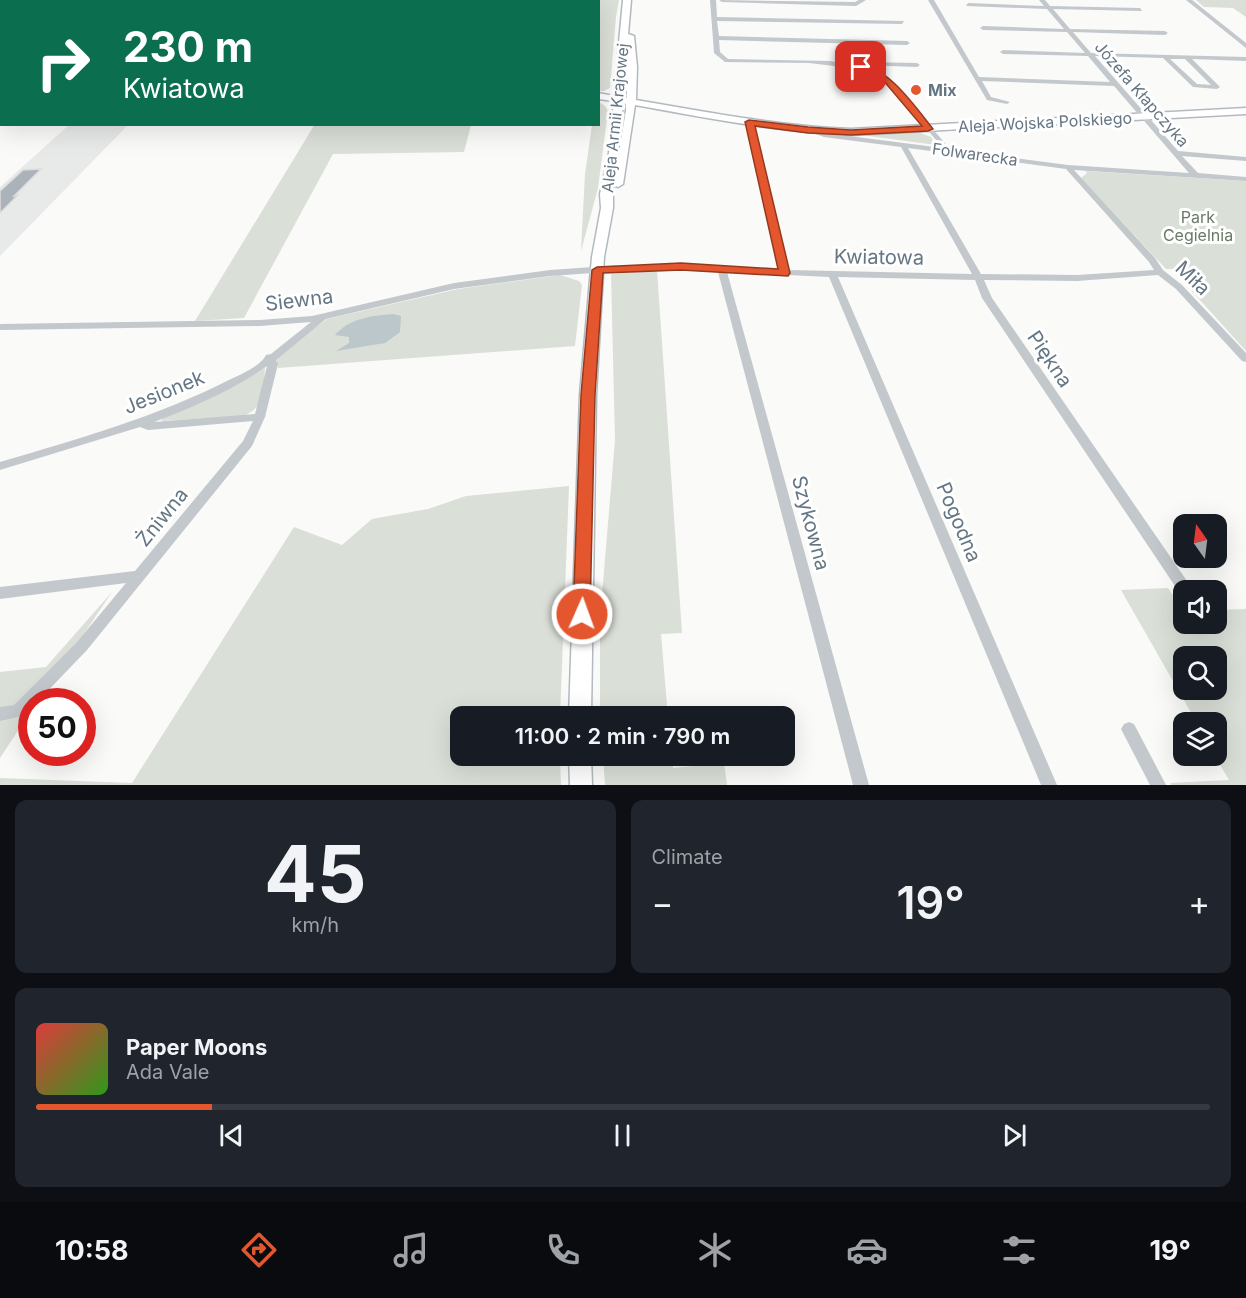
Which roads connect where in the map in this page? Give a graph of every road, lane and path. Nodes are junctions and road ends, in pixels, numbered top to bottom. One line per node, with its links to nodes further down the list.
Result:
1 (627, 0): 14 (main road, Aleja Armii Krajowej)
2 (713, 0): 12 (street)
3 (722, 0): 8 (street)
4 (863, 0): 8 (street)
5 (931, 0): 28 (street)
6 (1042, 0): 10 (street, Józefa Kłapczyka)
7 (1189, 0): 20 (street)
8 (780, 1)
9 (968, 5): 10 (street, Józefa Kłapczyka)
10 (1048, 7): 11 (street, Józefa Kłapczyka); 16 (street, Józefa Kłapczyka)
11 (1140, 10)
12 (715, 19): 13 (street); 18 (street)
13 (902, 22)
14 (626, 28): 31 (main road, Aleja Armii Krajowej); 32 (main road, Aleja Armii Krajowej)
15 (983, 28): 16 (street, Józefa Kłapczyka)
16 (1068, 30): 17 (street, Józefa Kłapczyka); 22 (street, Józefa Kłapczyka)
17 (1165, 33)
18 (717, 38): 19 (street); 26 (street)
19 (907, 43)
20 (1246, 46)
21 (1003, 52): 22 (street)
22 (1090, 55): 23 (street); 29 (street, Józefa Kłapczyka)
23 (1165, 57): 24 (street); 24 (street)
24 (1187, 58): 25 (street)
25 (1246, 59)
26 (845, 64): 27 (street); 37 (street)
27 (917, 65)
28 (977, 79): 29 (street); 33 (street)
29 (1115, 84): 35 (street, Józefa Kłapczyka)
30 (600, 96): 31 (main road, Folwarecka)
31 (619, 100): 32 (main road, Folwarecka); 48 (main road, Aleja Armii Krajowej)
32 (630, 102): 36 (main road, Folwarecka); 48 (main road, Aleja Armii Krajowej)
33 (1007, 102)
34 (1246, 111): 35 (main road, Aleja Wojska Polskiego)
35 (1144, 117): 37 (main road, Aleja Wojska Polskiego); 43 (street, Józefa Kłapczyka)
36 (749, 122): 38 (main road, Folwarecka); 52 (street)
37 (928, 129): 39 (main road, Aleja Wojska Polskiego); 42 (street)
38 (808, 130): 39 (main road, Aleja Wojska Polskiego); 40 (street, Folwarecka)
39 (851, 132): 40 (street)
40 (840, 137): 41 (street, Folwarecka)
41 (904, 145): 42 (street, Folwarecka); 54 (street, Piękna)
42 (948, 150): 45 (street, Folwarecka)
43 (1176, 153): 44 (street); 46 (street, Józefa Kłapczyka)
44 (1246, 159)
45 (1068, 167): 46 (street, Folwarecka); 51 (street, Miła)
46 (1196, 176): 47 (street, Folwarecka)
47 (1246, 179)
48 (607, 208): 49 (main road, Aleja Armii Krajowej)
49 (597, 270): 50 (street, Kwiatowa); 55 (street, Siewna); 65 (main road, Aleja Armii Krajowej)
50 (722, 271): 52 (street, Kwiatowa); 70 (street, Szykowna)
51 (1160, 272): 54 (street, Kwiatowa); 58 (street, Miła)
52 (784, 273): 53 (street, Kwiatowa)
53 (832, 274): 54 (street, Kwiatowa); 71 (street, Pogodna)
54 (978, 278): 63 (street, Piękna)
55 (323, 317): 56 (street, Siewna); 57 (street, Jesionek)
56 (0, 327)
57 (270, 357): 59 (street, Żniwna); 60 (street, Jesionek)
58 (1246, 359)
59 (260, 417): 60 (street); 62 (street, Żniwna)
60 (141, 422): 61 (street, Jesionek)
61 (0, 466)
62 (140, 576): 64 (street); 66 (street, Żniwna)
63 (1179, 580)
64 (0, 593)
65 (580, 706)
66 (0, 714)
67 (1129, 729): 72 (street)
68 (580, 766): 69 (main road)
69 (581, 785)
70 (861, 785)
71 (1049, 785)
72 (1158, 785)

